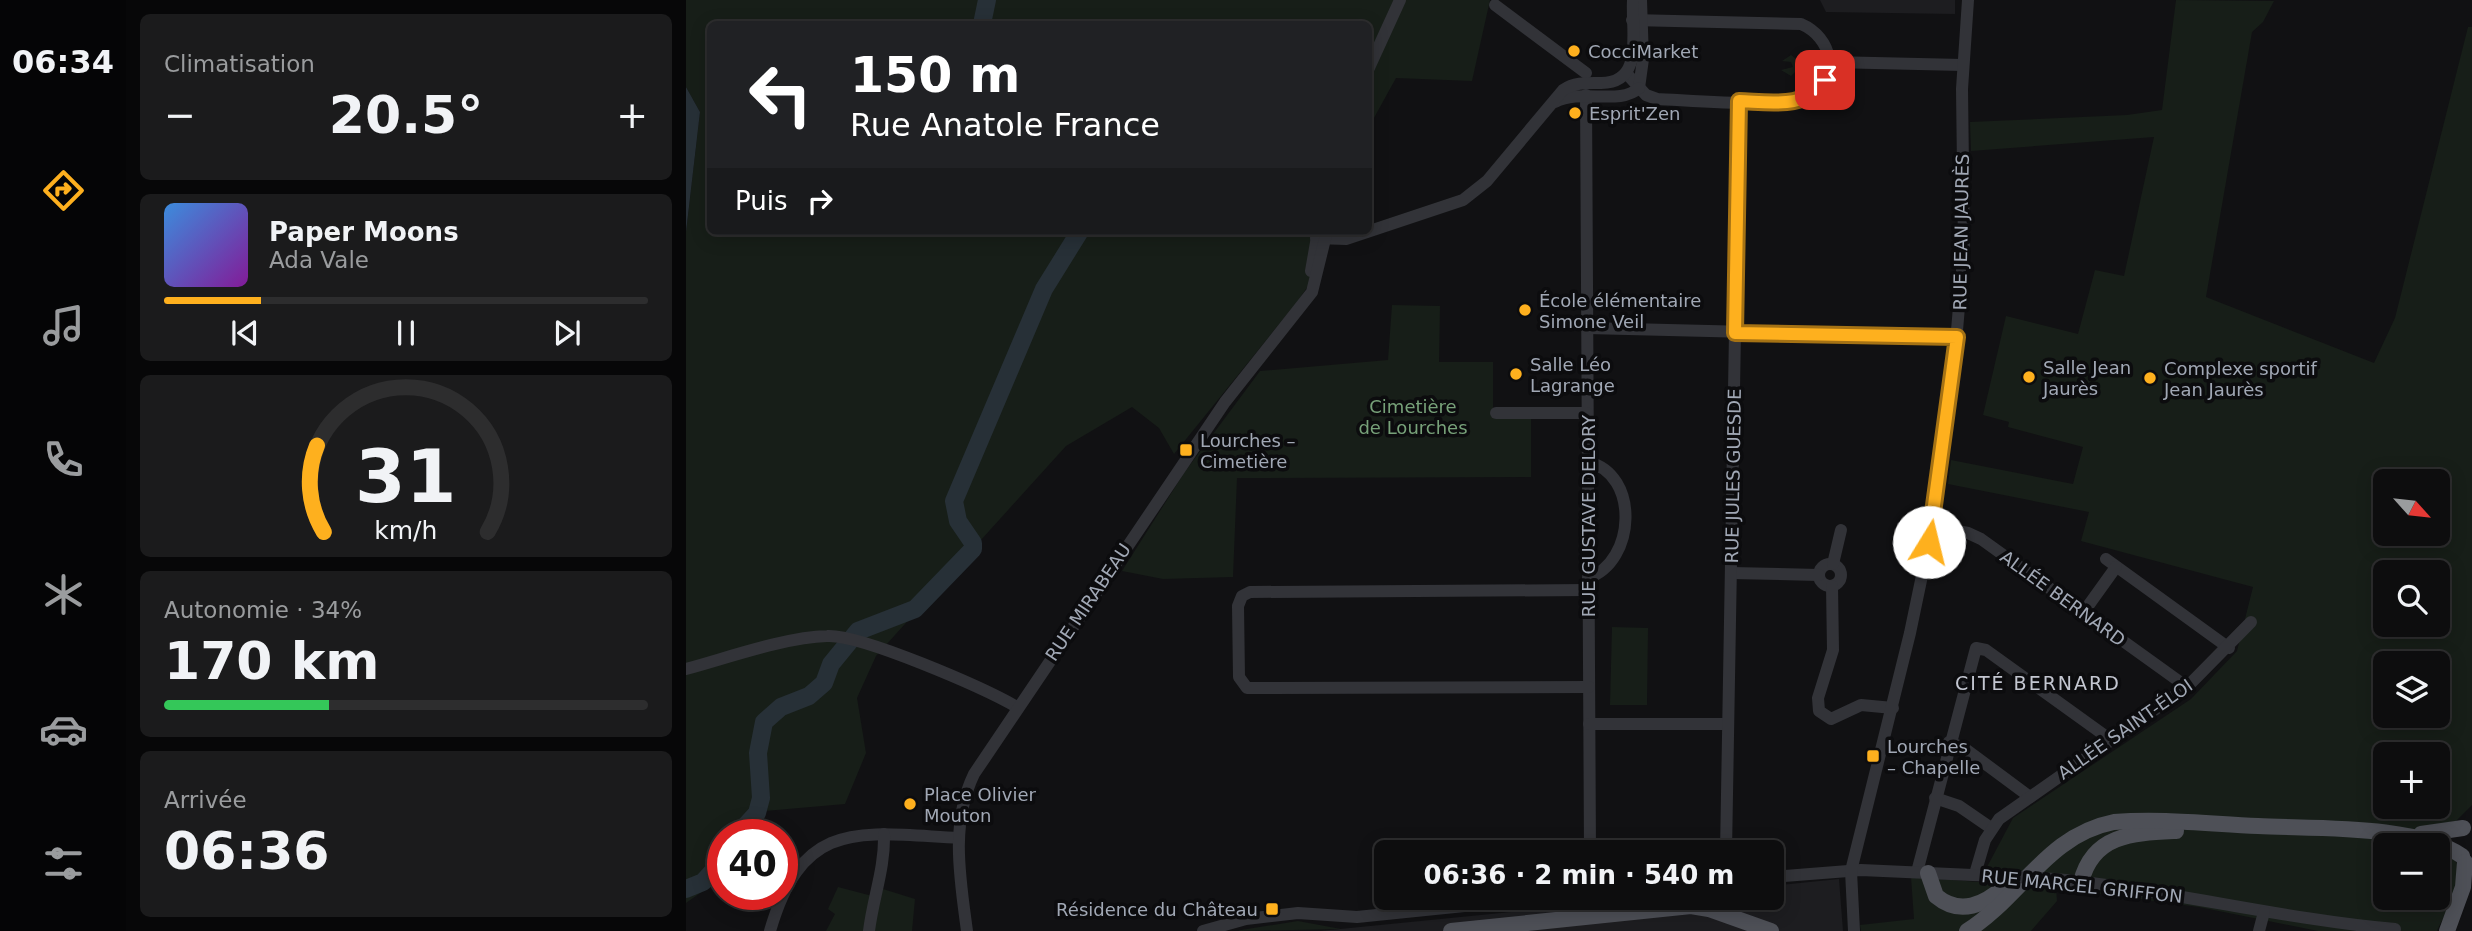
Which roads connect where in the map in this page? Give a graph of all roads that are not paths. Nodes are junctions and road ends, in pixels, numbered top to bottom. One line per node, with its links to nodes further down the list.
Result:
1 (1400, 0): 7 (street)
2 (1633, 0): 6 (street)
3 (1641, 0): 6 (street)
4 (1969, 0): 9 (street, RUE JEAN JAURÈS)
5 (1495, 5): 11 (street)
6 (1638, 20): 8 (street); 10 (street); 12 (street)
7 (1372, 61)
8 (1830, 62): 9 (street); 13 (street)
9 (1963, 65): 19 (street, RUE JEAN JAURÈS)
10 (1627, 75): 11 (street); 12 (street)
11 (1585, 83): 12 (street); 14 (street); 17 (street, RUE GUSTAVE DELORY)
12 (1639, 88): 13 (street)
13 (1739, 101): 18 (street, RUE JULES GUESDE)
14 (1372, 228)
15 (1322, 235): 16 (street); 36 (street, RUE MIRABEAU)
16 (1352, 235)
17 (1587, 328): 18 (street); 21 (street, RUE GUSTAVE DELORY)
18 (1735, 333): 19 (street); 26 (street, RUE JULES GUESDE)
19 (1957, 337): 23 (street, RUE JEAN JAURÈS)
20 (1496, 413): 21 (street)
21 (1587, 413): 22 (street, RUE GUSTAVE DELORY)
22 (1588, 462): 28 (street, RUE GUSTAVE DELORY); 28 (street)
23 (1931, 526): 30 (street, ALLÉE BERNARD); 37 (street, RUE JEAN JAURÈS)
24 (1841, 530): 25 (street)
25 (1833, 564): 27 (street); 29 (street)
26 (1731, 573): 27 (street); 39 (street, RUE JULES GUESDE)
27 (1819, 575): 29 (street)
28 (1588, 584): 34 (street, RUE GUSTAVE DELORY); 34 (street)
29 (1832, 586): 37 (street)
30 (2083, 613): 32 (street); 35 (street, ALLÉE BERNARD)
31 (2251, 622): 32 (street, ALLÉE SAINT-ÉLOI)
32 (2229, 648): 35 (street, ALLÉE SAINT-ÉLOI)
33 (686, 669): 36 (street)
34 (1589, 687): 38 (street, RUE GUSTAVE DELORY)
35 (2187, 687): 40 (street, ALLÉE SAINT-ÉLOI)
36 (1017, 707): 51 (street, RUE MIRABEAU)
37 (1893, 708): 56 (street, RUE JEAN JAURÈS)
38 (1589, 724): 39 (street); 52 (street, RUE GUSTAVE DELORY)
39 (1728, 724): 53 (street, RUE JULES GUESDE)
40 (2111, 740): 41 (street); 42 (street, ALLÉE SAINT-ÉLOI)
41 (1949, 742): 42 (street); 43 (street)
42 (2030, 797): 47 (street, ALLÉE SAINT-ÉLOI)
43 (1936, 798): 47 (street); 57 (street)
44 (2468, 823): 49 (main road); 55 (main road)
45 (2208, 824): 46 (main road); 57 (main road); 73 (main road)
46 (2268, 827): 48 (main road); 60 (main road)
47 (1991, 828): 58 (street, ALLÉE SAINT-ÉLOI)
48 (2373, 833)
49 (2436, 833)
50 (884, 834): 51 (street); 65 (street); 66 (street)
51 (958, 838): 67 (street, RUE MIRABEAU)
52 (1590, 840)
53 (1726, 840)
54 (2450, 851): 55 (main road)
55 (2466, 862): 75 (main road)
56 (1848, 871): 57 (street, RUE MARCEL GRIFFON); 59 (street, RUE MARCEL GRIFFON); 71 (street, RUE JEAN JAURÈS); 72 (street)
57 (1923, 872): 58 (street, RUE MARCEL GRIFFON)
58 (1975, 874): 60 (street, RUE MARCEL GRIFFON, bridge)
59 (1784, 876)
60 (2081, 882): 63 (street, RUE MARCEL GRIFFON)
61 (2472, 896): 76 (main road)
62 (1426, 910): 68 (street)
63 (2264, 912): 64 (street, RUE MARCEL GRIFFON); 74 (street)
64 (2395, 929)
65 (770, 931)
66 (869, 931)
67 (967, 931)
68 (1203, 931)
69 (1451, 931): 70 (main road)
70 (1771, 931)
71 (1848, 931)
72 (1854, 931)
73 (1967, 931)
74 (2259, 931)
75 (2447, 931)
76 (2456, 931)

